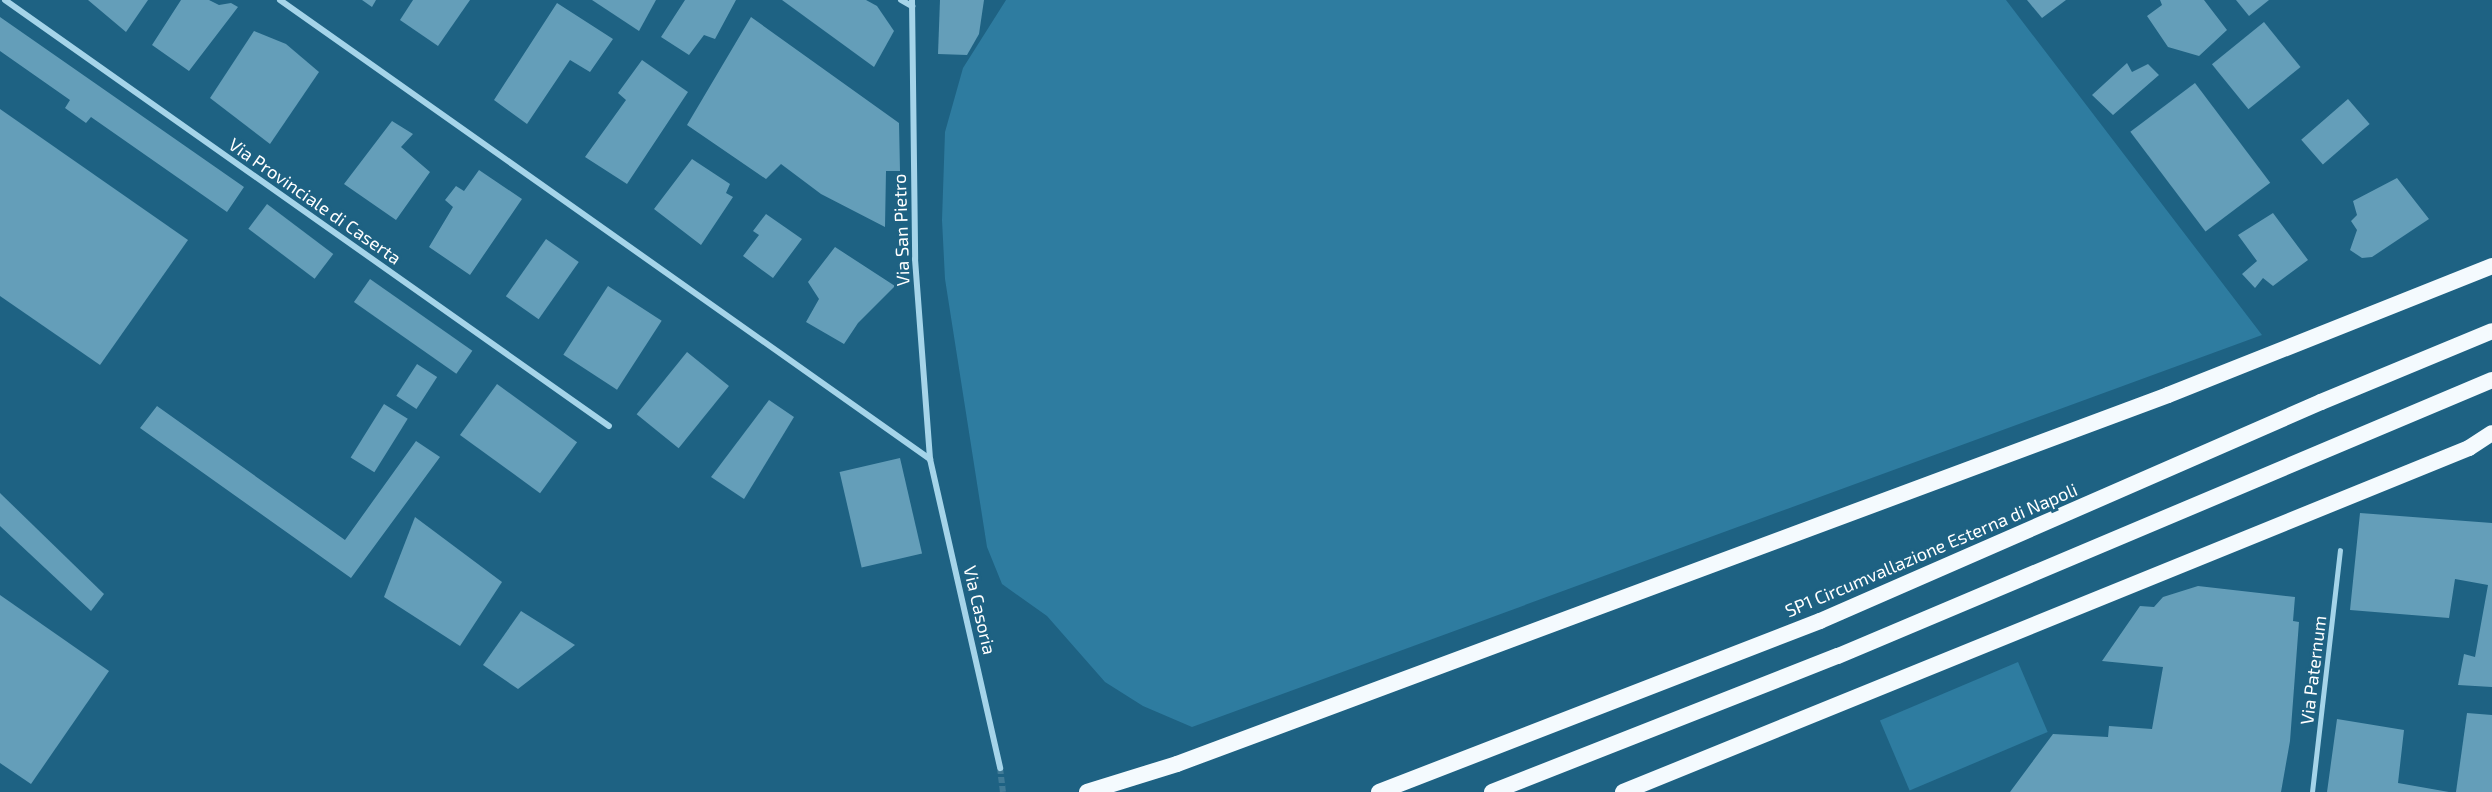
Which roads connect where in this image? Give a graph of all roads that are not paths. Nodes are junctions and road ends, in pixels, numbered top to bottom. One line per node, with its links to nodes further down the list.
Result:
1 (5, 0): 8 (street, Via Provinciale di Caserta)
2 (280, 0): 10 (street)
3 (901, 0): 4 (street)
4 (912, 3): 10 (street, Via San Pietro)
5 (2492, 266): 13 (highway)
6 (2492, 331): 14 (highway, SP1 Circumvallazione Esterna di Napoli)
7 (2492, 380): 15 (highway)
8 (609, 426)
9 (2492, 433): 16 (highway)
10 (930, 459): 12 (street, Via Casoria)
11 (2340, 551): 17 (lane, Via Paternum)
12 (1000, 768)
13 (1087, 792)
14 (1379, 792)
15 (1492, 792)
16 (1623, 792)
17 (2312, 792)

